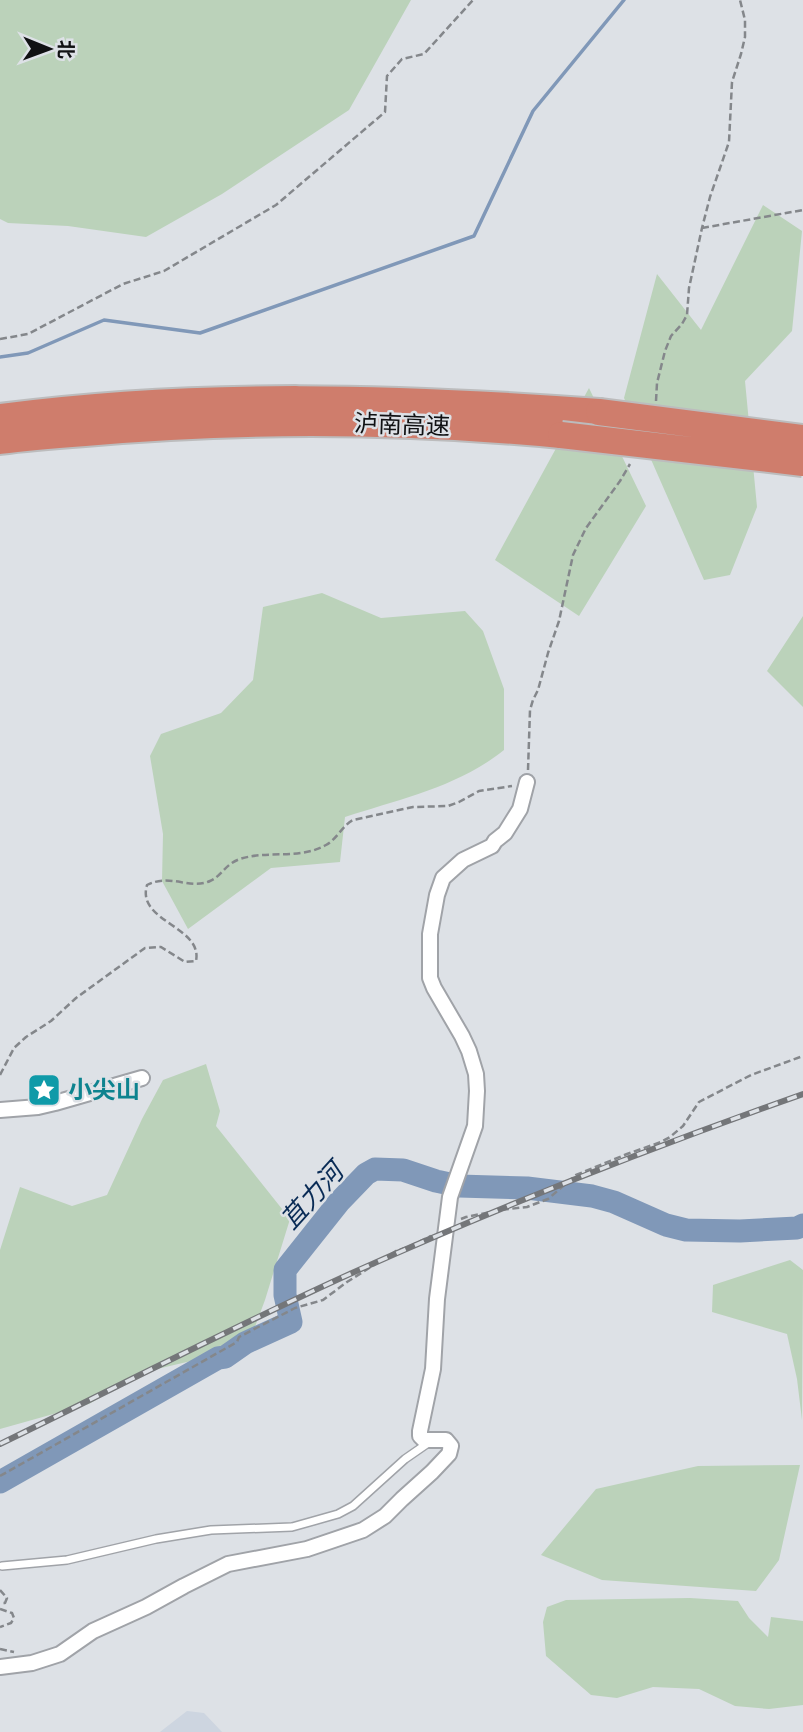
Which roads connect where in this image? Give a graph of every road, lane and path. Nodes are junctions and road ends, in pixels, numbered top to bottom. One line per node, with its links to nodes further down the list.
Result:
1 (473, 0): 5 (path)
2 (740, 0): 4 (path)
3 (803, 209): 4 (path)
4 (702, 228): 6 (path)
5 (0, 339)
6 (656, 404)
7 (0, 416): 8 (highway, 泸南高速, bridge)
8 (803, 438)
9 (0, 441): 11 (highway, 泸南高速, bridge)
10 (633, 459): 12 (path)
11 (803, 463)
12 (527, 782): 14 (path); 17 (street)
13 (803, 1056): 17 (path)
14 (0, 1075)
15 (142, 1078): 16 (street)
16 (0, 1110)
17 (446, 1228): 18 (street); 19 (path)
18 (434, 1439): 20 (lane); 25 (street)
19 (0, 1476)
20 (2, 1566)
21 (0, 1590): 22 (path)
22 (0, 1603)
23 (0, 1609): 24 (path)
24 (0, 1627)
25 (0, 1667)

